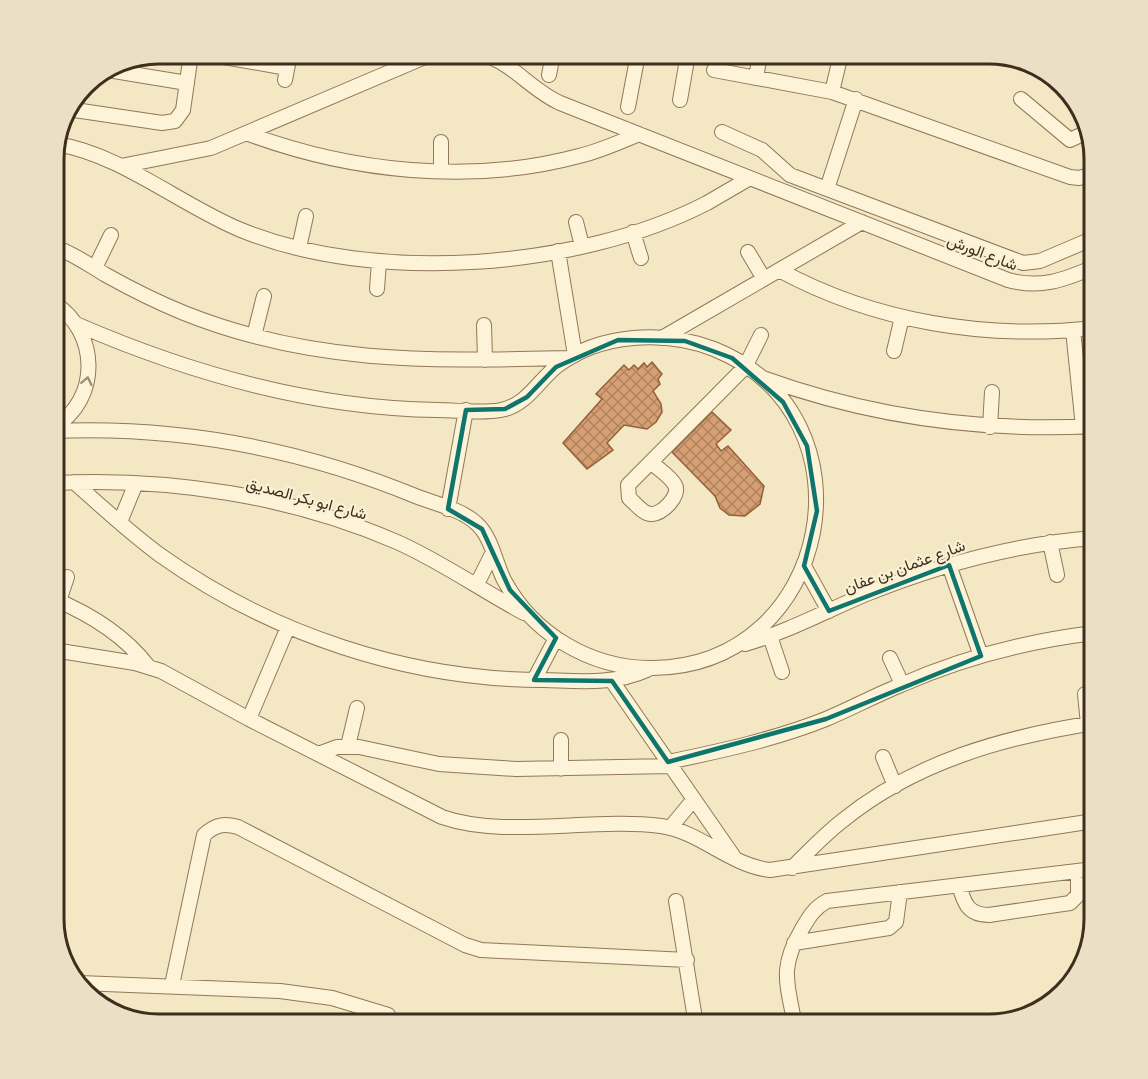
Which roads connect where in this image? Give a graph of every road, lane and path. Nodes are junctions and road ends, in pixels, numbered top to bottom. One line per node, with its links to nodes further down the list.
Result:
1 (190, 64): 15 (street)
2 (269, 64): 10 (street)
3 (408, 64): 23 (street)
4 (504, 64): 24 (street, شارع الورش)
5 (551, 64): 13 (street)
6 (636, 64): 20 (street)
7 (686, 64): 19 (street)
8 (758, 64): 14 (street)
9 (839, 64): 16 (street)
10 (287, 67)
11 (714, 70): 14 (street)
12 (122, 72): 15 (street)
13 (549, 75)
14 (756, 78): 16 (street)
15 (187, 83): 21 (street)
16 (832, 92): 17 (street)
17 (856, 99): 30 (street); 32 (street)
18 (1021, 99): 25 (street)
19 (680, 100)
20 (628, 107)
21 (78, 110)
22 (722, 132): 32 (street)
23 (246, 133): 28 (street); 29 (street)
24 (639, 134): 29 (street); 31 (street, شارع الورش)
25 (1080, 137)
26 (441, 142): 29 (street)
27 (66, 146): 28 (street)
28 (121, 166): 40 (street)
29 (441, 170)
30 (1083, 175)
31 (750, 178): 35 (street, شارع الورش); 36 (street)
32 (827, 189): 38 (street)
33 (306, 216): 40 (street)
34 (576, 222): 39 (street)
35 (862, 222): 47 (street); 48 (street, شارع الورش)
36 (633, 232): 39 (street); 44 (street)
37 (111, 235): 46 (street)
38 (1083, 243)
39 (582, 246): 41 (street)
40 (299, 248): 45 (street)
41 (558, 251): 45 (street); 62 (street)
42 (748, 252): 49 (street)
43 (65, 253): 46 (street)
44 (641, 258)
45 (378, 261): 50 (street)
46 (95, 268): 59 (street)
47 (779, 270): 49 (street); 53 (street)
48 (1083, 271)
49 (764, 279): 60 (street)
50 (377, 289)
51 (264, 296): 59 (street)
52 (65, 314): 54 (street)
53 (902, 317): 57 (street); 61 (street)
54 (76, 324): 68 (street); 69 (street, one-way to 54)
55 (484, 325): 63 (street)
56 (1083, 329): 57 (street)
57 (1073, 330): 67 (street)
58 (761, 334): 64 (street)
59 (254, 336): 63 (street)
60 (662, 338): 62 (street); 64 (street)
61 (894, 351)
62 (573, 357): 63 (street); 68 (street)
63 (485, 360)
64 (746, 366): 65 (street); 73 (street)
65 (760, 377): 70 (street); 83 (street)
66 (992, 392): 70 (street)
67 (1083, 396)
68 (466, 410): 77 (street)
69 (65, 419)
70 (990, 426): 71 (street)
71 (1083, 426)
72 (65, 429): 77 (street)
73 (651, 462)
74 (65, 482): 75 (street, شارع ابو بكر الصديق)
75 (74, 482): 76 (street, شارع ابو بكر الصديق); 78 (street)
76 (136, 483): 78 (street); 87 (street, شارع ابو بكر الصديق)
77 (448, 509): 81 (street)
78 (120, 522): 91 (street)
79 (1084, 539): 80 (street, شارع عثمان بن عفان)
80 (1050, 542): 82 (street, شارع عثمان بن عفان); 84 (street)
81 (493, 552): 87 (street); 90 (street)
82 (949, 565): 89 (street, شارع عثمان بن عفان); 97 (street)
83 (804, 566): 89 (street); 95 (street)
84 (1057, 575)
85 (67, 577): 86 (street)
86 (65, 581)
87 (477, 584): 90 (street, شارع ابو بكر الصديق)
88 (65, 605): 99 (street)
89 (829, 611): 93 (street, شارع عثمان بن عفان)
90 (530, 616): 94 (street)
91 (288, 627): 102 (street); 106 (street)
92 (1084, 635): 97 (street)
93 (770, 636): 95 (street, شارع عثمان بن عفان); 101 (street)
94 (556, 638): 100 (street); 102 (street)
95 (731, 648): 100 (street, شارع عثمان بن عفان)
96 (65, 652): 99 (street)
97 (981, 656): 104 (street)
98 (890, 658): 104 (street)
99 (148, 666): 106 (street)
100 (651, 668): 103 (street)
101 (782, 672)
102 (534, 680): 103 (street)
103 (612, 681): 112 (street)
104 (902, 684): 112 (street)
105 (357, 708): 109 (street)
106 (249, 719): 110 (street)
107 (1084, 726): 114 (street)
108 (561, 740): 113 (street)
109 (348, 746): 110 (street); 113 (street)
110 (318, 754): 117 (street)
111 (883, 757): 114 (street)
112 (670, 764): 113 (street); 115 (street)
113 (561, 769)
114 (895, 786): 119 (street)
115 (694, 799): 117 (street); 118 (street)
116 (1084, 822): 119 (street)
117 (670, 828): 118 (street)
118 (736, 861): 119 (street)
119 (792, 868)
120 (1084, 870): 121 (street)
121 (1078, 871): 122 (street); 122 (street)
122 (959, 885): 123 (street)
123 (900, 892): 125 (street); 125 (street)
124 (676, 901): 126 (street)
125 (794, 943): 131 (street)
126 (687, 960): 128 (street); 130 (street)
127 (89, 983): 128 (street)
128 (172, 985): 129 (street)
129 (385, 1014)
130 (694, 1014)
131 (793, 1014)

